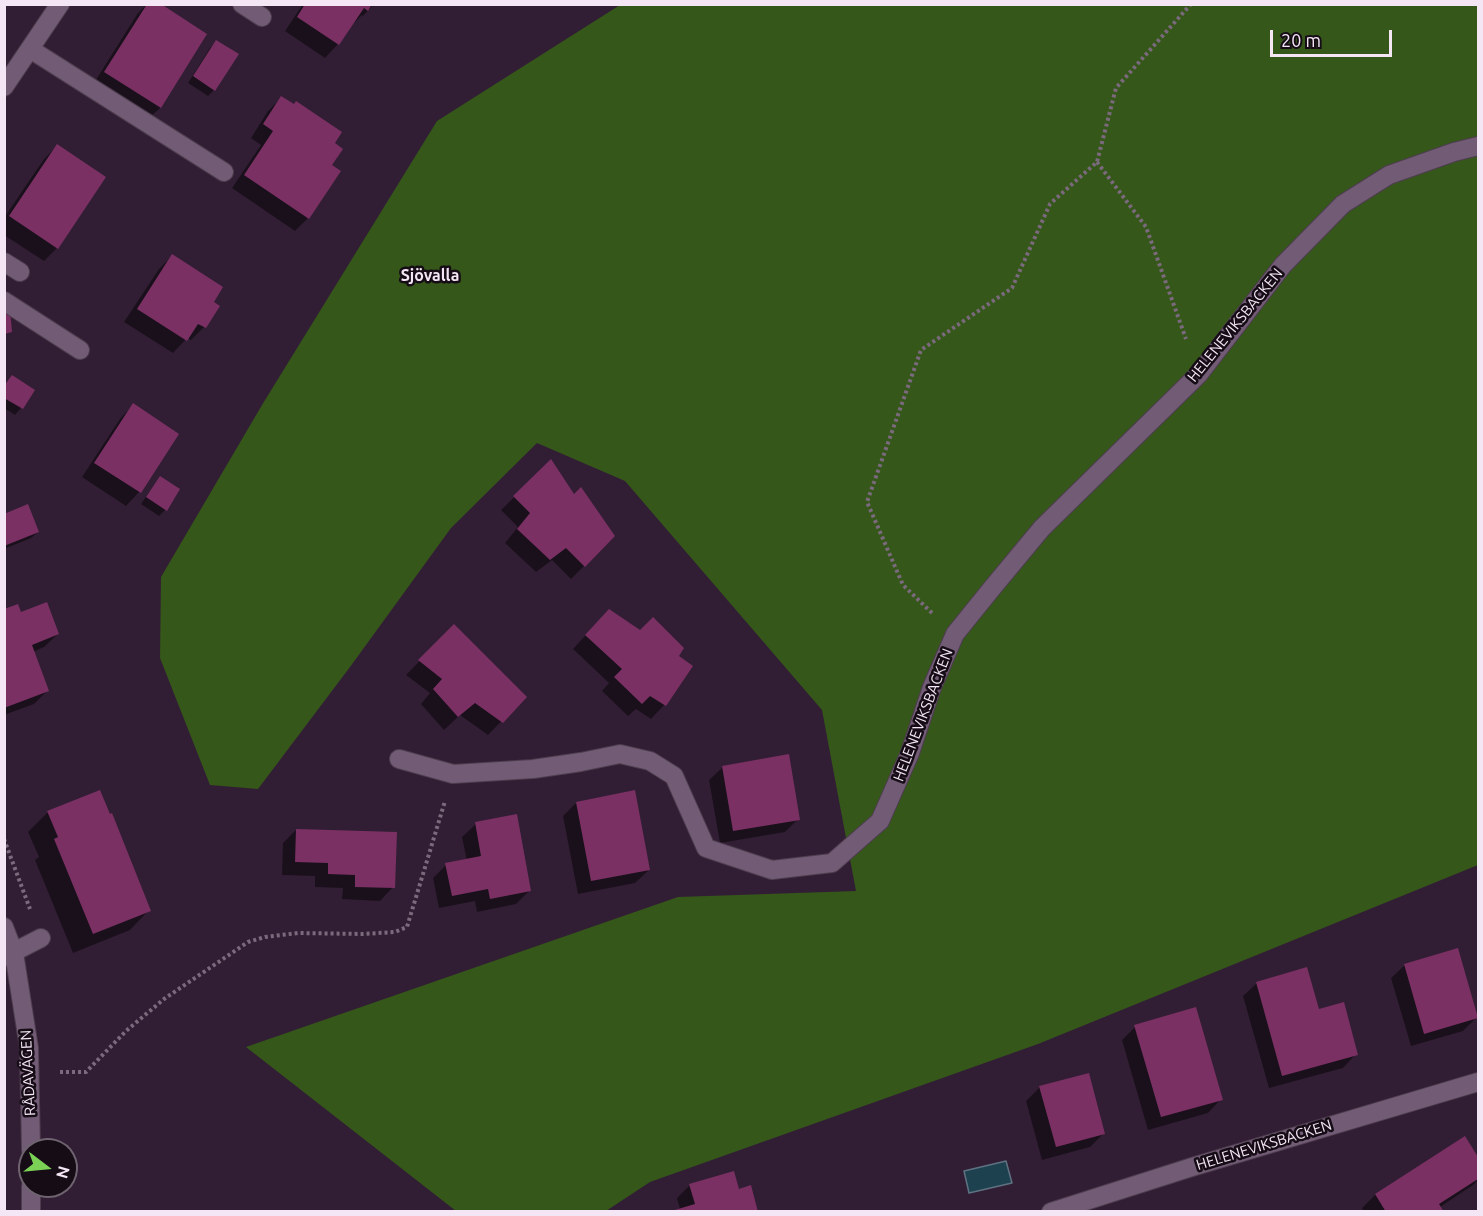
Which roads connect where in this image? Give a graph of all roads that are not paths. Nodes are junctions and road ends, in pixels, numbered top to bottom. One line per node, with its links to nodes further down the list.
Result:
1 (60, 4): 4 (street)
2 (242, 4): 3 (street)
3 (262, 17)
4 (30, 49): 5 (street); 7 (street)
5 (4, 87)
6 (1479, 146): 10 (street, HELENEVIKSBACKEN)
7 (224, 172)
8 (4, 301): 9 (street)
9 (80, 350)
10 (399, 759)
11 (4, 927): 13 (street, RÅDAVÄGEN)
12 (41, 938): 13 (street)
13 (9, 955): 15 (street, RÅDAVÄGEN)
14 (1479, 1082): 16 (street, HELENEVIKSBACKEN)
15 (32, 1138)
16 (1051, 1212)

